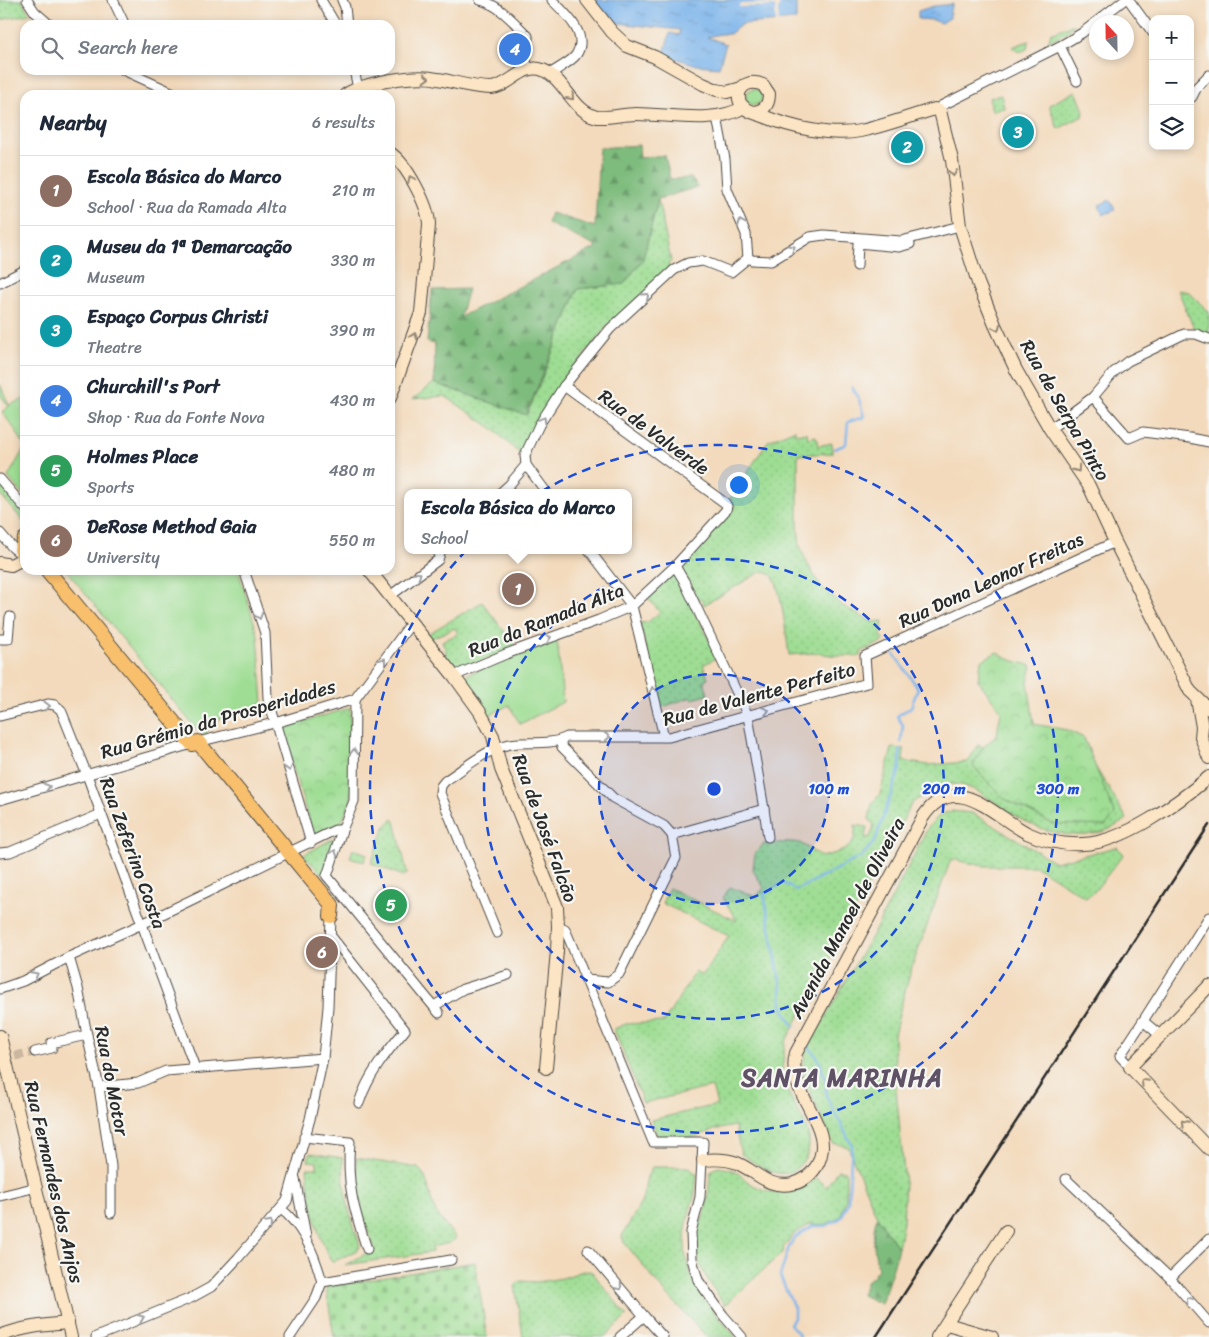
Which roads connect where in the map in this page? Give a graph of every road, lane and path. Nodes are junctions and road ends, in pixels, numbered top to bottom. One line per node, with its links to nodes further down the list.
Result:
1 (28, 0): 10 (street)
2 (113, 0): 11 (street)
3 (321, 0): 12 (street)
4 (342, 0): 13 (street)
5 (480, 0): 16 (street)
6 (552, 0): 17 (street)
7 (587, 0): 27 (street)
8 (1124, 0): 15 (street)
9 (1129, 0): 14 (street)
10 (44, 20)
11 (123, 20)
12 (333, 20)
13 (346, 20)
14 (1149, 28)
15 (1060, 46): 21 (street); 28 (street)
16 (528, 69): 17 (street); 22 (street, one-way to 16)
17 (550, 74): 29 (street, one-way to 29)
18 (135, 75): 23 (street)
19 (355, 75): 22 (street)
20 (1209, 75): 25 (street)
21 (1076, 80)
22 (358, 88): 24 (street)
23 (167, 90)
24 (354, 90)
25 (1194, 93)
26 (769, 100): 27 (street); 27 (street); 30 (street)
27 (744, 102): 29 (street); 30 (street)
28 (938, 110): 30 (street); 32 (street, Rua de Serpa Pinto, one-way to 32)
29 (717, 117): 34 (street, one-way to 29)
30 (781, 121)
31 (395, 157): 39 (street, one-way to 31)
32 (960, 226): 33 (street); 42 (street, Rua de Serpa Pinto, one-way to 42)
33 (925, 234): 34 (street, one-way to 33); 35 (street)
34 (748, 258): 40 (street, one-way to 34)
35 (857, 266)
36 (20, 273): 37 (street)
37 (0, 283)
38 (1209, 339): 41 (street)
39 (395, 384)
40 (564, 386): 44 (street, one-way to 40); 49 (street, Rua de Valverde)
41 (1093, 397): 42 (street); 43 (street)
42 (1050, 429): 51 (street, Rua de Serpa Pinto, one-way to 51)
43 (1209, 442)
44 (526, 465): 46 (street); 47 (street)
45 (0, 478): 48 (street)
46 (504, 489)
47 (544, 489)
48 (20, 502)
49 (725, 503): 57 (street, Rua da Ramada Alta)
50 (0, 533): 52 (street)
51 (1115, 542): 66 (street, Rua Dona Leonor Freitas); 68 (street, Rua de Serpa Pinto)
52 (20, 554)
53 (440, 554): 61 (street, one-way to 53)
54 (592, 554): 62 (street)
55 (20, 559): 56 (street)
56 (0, 563)
57 (675, 566): 62 (street, Rua da Ramada Alta); 72 (street)
58 (51, 575): 77 (main road)
59 (246, 575): 73 (street, one-way to 73)
60 (373, 575): 61 (street, Rua de José Falcão)
61 (390, 596): 64 (street, Rua de José Falcão)
62 (632, 606): 67 (street, Rua da Ramada Alta, one-way to 62); 75 (street, one-way to 62)
63 (10, 617): 65 (street)
64 (412, 622): 67 (street, Rua de José Falcão); 69 (street, Rua Grémio da Prosperidades, one-way to 64)
65 (0, 639)
66 (881, 648): 72 (street, Rua de Valente Perfeito, one-way to 66)
67 (454, 676): 78 (street, Rua de José Falcão)
68 (1197, 699): 70 (street, Rua de Serpa Pinto); 74 (street)
69 (353, 700): 73 (street, Rua Grémio da Prosperidades); 85 (street, one-way to 69)
70 (1209, 709)
71 (0, 716): 80 (street, Rua Zeferino Costa, one-way to 80)
72 (748, 716): 75 (street, Rua de Valente Perfeito); 83 (street)
73 (275, 721): 77 (street, Rua Grémio da Prosperidades); 88 (street, one-way to 88)
74 (1206, 722): 79 (street)
75 (664, 737): 76 (street, Rua de Valente Perfeito, one-way to 75)
76 (560, 741): 78 (street, Rua de Valente Perfeito); 86 (street)
77 (195, 743): 80 (street, Rua Grémio da Prosperidades); 90 (main road)
78 (497, 749): 96 (street, Rua de José Falcão); 97 (street, Rua de Valente Perfeito)
79 (1208, 752)
80 (87, 775): 82 (street, Rua Grémio da Prosperidades, one-way to 80); 84 (street, Rua Zeferino Costa)
81 (1209, 777): 119 (street, Avenida Manoel de Oliveira)
82 (0, 800)
83 (764, 809): 86 (street); 87 (street)
84 (101, 814): 89 (street); 95 (street, Rua Zeferino Costa)
85 (342, 830): 88 (street); 91 (street, one-way to 85)
86 (672, 835): 103 (street)
87 (768, 837)
88 (311, 843): 90 (street)
89 (0, 853)
90 (289, 853): 92 (main road); 95 (street)
91 (327, 876): 92 (street); 102 (street)
92 (313, 882): 93 (main road)
93 (332, 910): 98 (street)
94 (1209, 917): 106 (street)
95 (142, 924): 101 (street); 113 (street, Rua Zeferino Costa)
96 (558, 926): 99 (street, Rua de José Falcão); 100 (street)
97 (497, 933)
98 (330, 935): 111 (street); 116 (street)
99 (573, 948): 100 (street); 103 (street, Rua de José Falcão)
100 (557, 951): 114 (street)
101 (70, 957): 104 (street, one-way to 101); 107 (street, Rua do Motor)
102 (508, 975)
103 (586, 980): 119 (street, Rua de José Falcão)
104 (0, 989)
105 (1208, 991): 109 (street)
106 (1143, 1021): 109 (street); 112 (street)
107 (87, 1035): 110 (street); 115 (street, Rua do Motor)
108 (0, 1036): 122 (street, Rua Fernandes dos Anjos)
109 (1161, 1036): 112 (street)
110 (35, 1052)
111 (323, 1058): 113 (street); 117 (street)
112 (1130, 1067): 118 (street, one-way to 112)
113 (195, 1068): 115 (street)
114 (546, 1068)
115 (99, 1087): 126 (street, Rua do Motor)
116 (359, 1103)
117 (304, 1137): 120 (street); 130 (street)
118 (1209, 1150)
119 (703, 1160): 145 (street)
120 (294, 1175): 124 (street); 125 (street)
121 (1066, 1179): 133 (street)
122 (37, 1187): 123 (street); 136 (street, Rua Fernandes dos Anjos)
123 (0, 1196)
124 (300, 1204): 125 (street); 129 (street)
125 (284, 1205): 129 (street); 141 (street, one-way to 125)
126 (111, 1213)
127 (1006, 1231): 138 (street)
128 (1209, 1238): 133 (street)
129 (307, 1240): 134 (street)
130 (367, 1249)
131 (588, 1250): 135 (street, one-way to 135)
132 (451, 1260): 134 (street)
133 (1170, 1278): 137 (street, one-way to 133)
134 (322, 1282): 142 (street)
135 (644, 1316): 143 (street); 144 (street)
136 (68, 1323): 139 (street); 140 (street, Rua Fernandes dos Anjos)
137 (1209, 1323)
138 (946, 1324): 146 (street); 147 (street)
139 (0, 1336)
140 (71, 1337)
141 (96, 1337)
142 (290, 1337)
143 (620, 1337)
144 (663, 1337)
145 (742, 1337)
146 (938, 1337)
147 (992, 1337)

